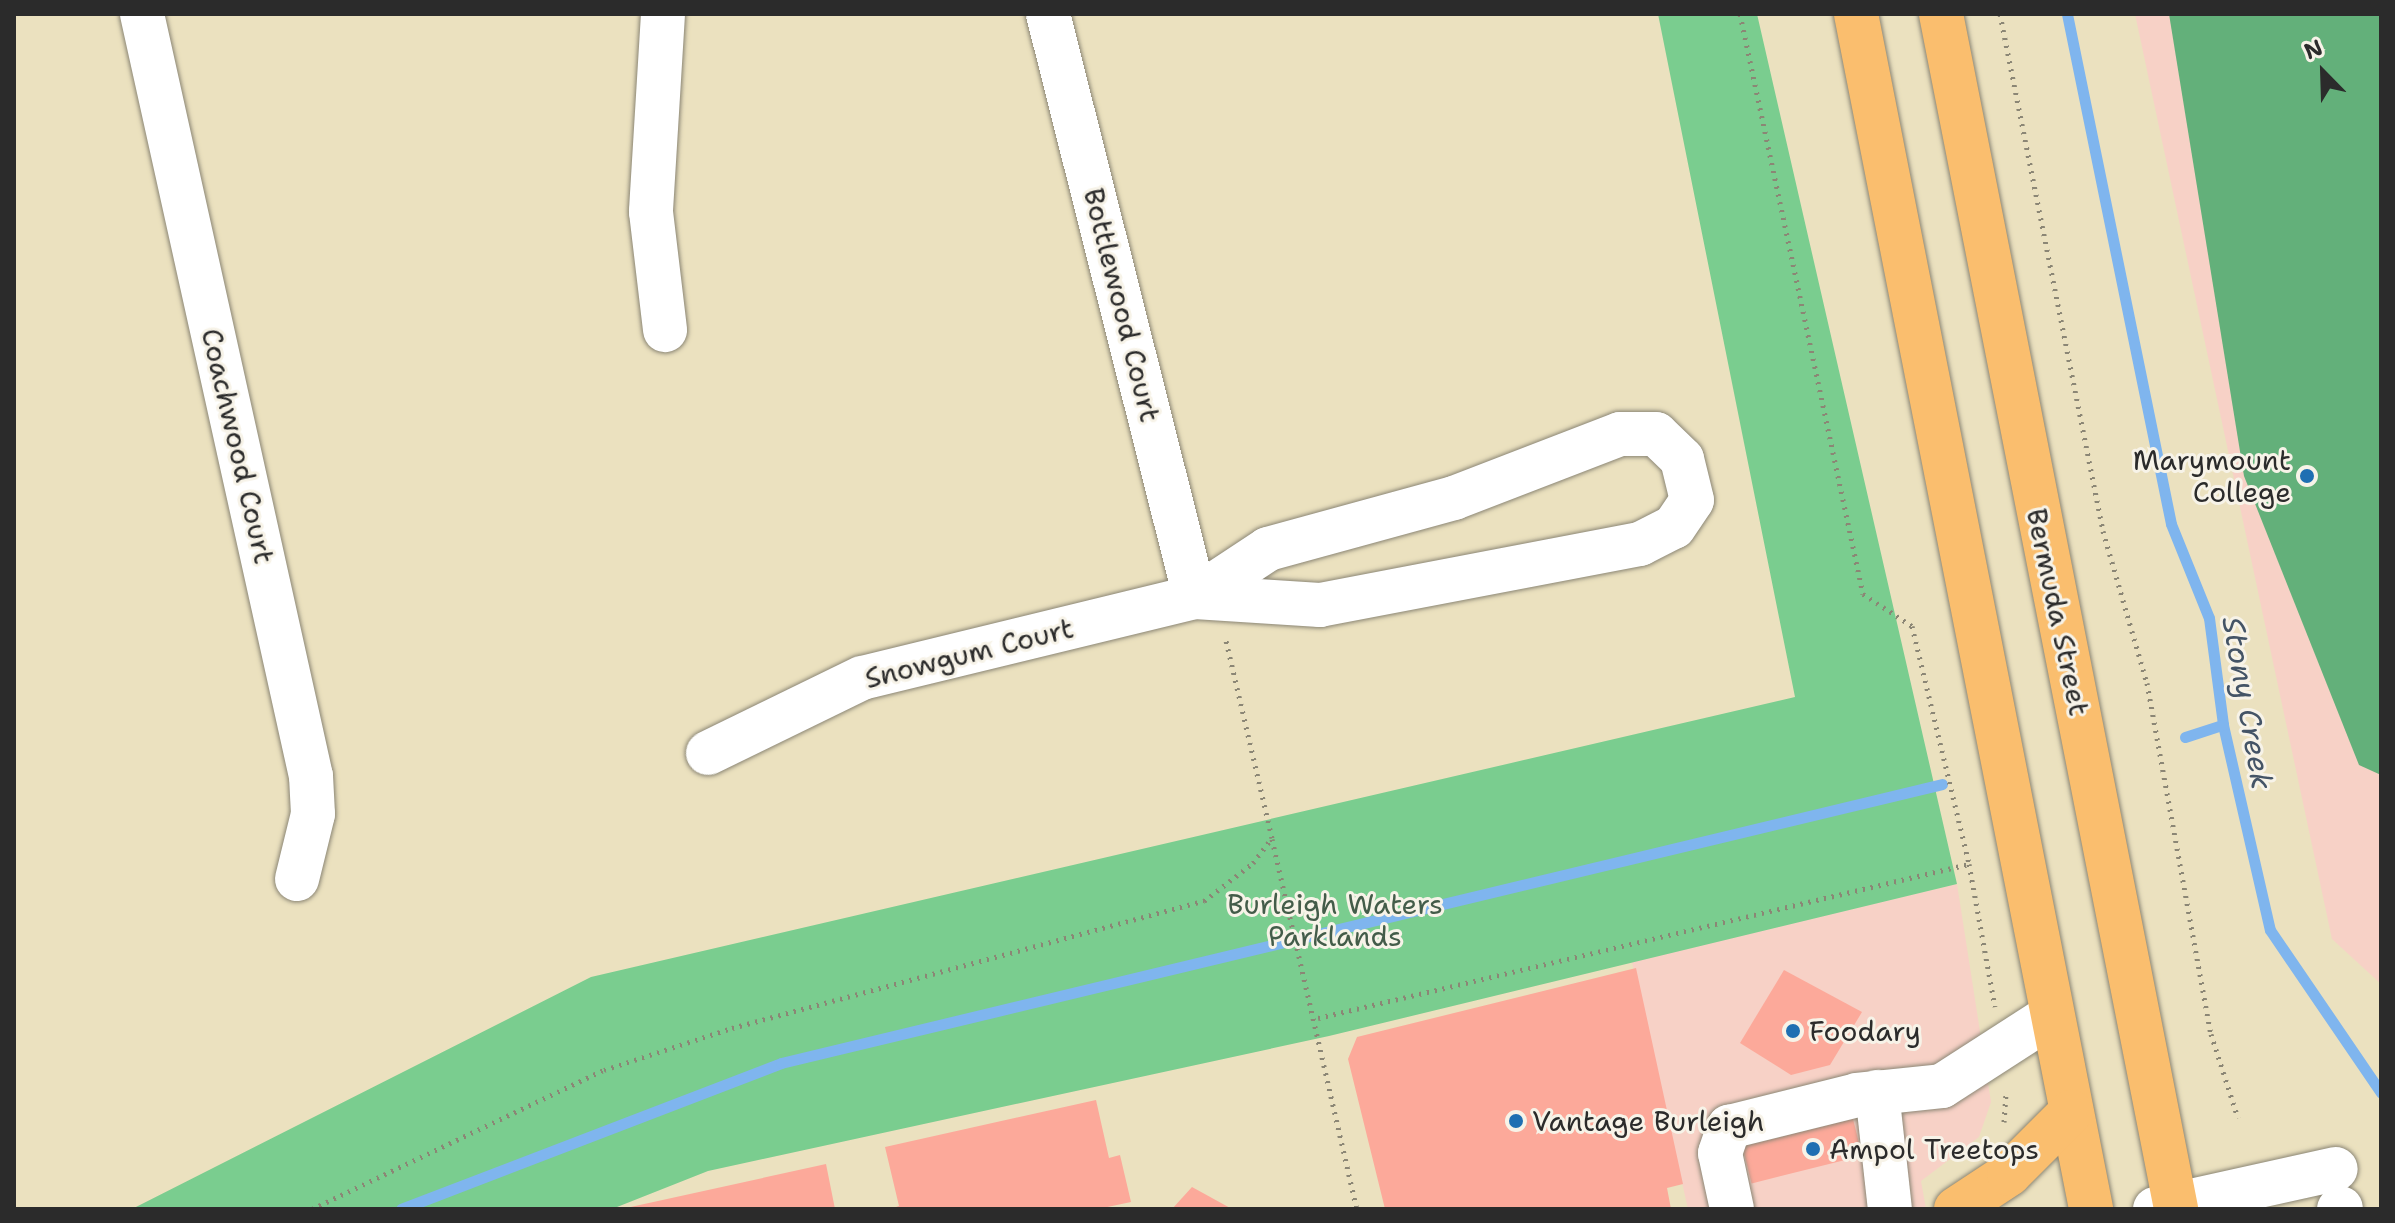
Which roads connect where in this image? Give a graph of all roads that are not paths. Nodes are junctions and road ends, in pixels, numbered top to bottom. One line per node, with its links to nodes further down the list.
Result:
1 (142, 14): 9 (street, Coachwood Court)
2 (663, 14): 6 (street)
3 (1048, 14): 7 (street, Bottlewood Court)
4 (1856, 14): 10 (main road)
5 (1941, 14): 14 (main road, Bermuda Street)
6 (665, 330)
7 (1195, 597): 7 (street); 8 (street, Snowgum Court)
8 (708, 753)
9 (297, 879)
10 (2052, 1015): 11 (street); 12 (main road)
11 (1877, 1092): 15 (street); 16 (street)
12 (2071, 1112): 17 (main road); 18 (main road)
13 (2339, 1195): 14 (street)
14 (2168, 1207)
15 (1732, 1209)
16 (1890, 1209)
17 (1956, 1209)
18 (2091, 1209)

